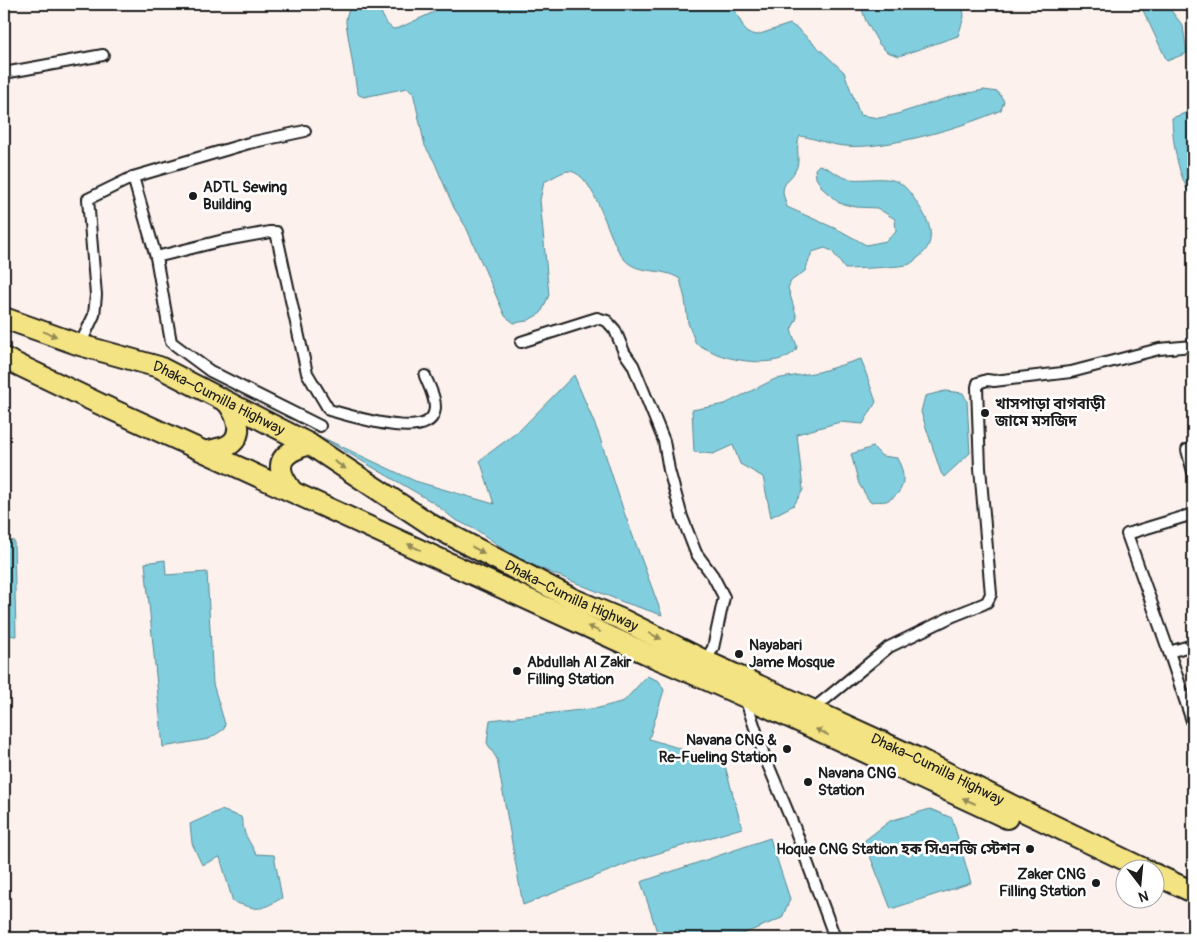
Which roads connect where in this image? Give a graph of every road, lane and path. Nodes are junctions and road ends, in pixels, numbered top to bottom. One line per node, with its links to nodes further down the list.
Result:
1 (103, 55): 2 (street)
2 (4, 73)
3 (304, 131): 4 (street)
4 (133, 177): 5 (street); 8 (street)
5 (156, 256): 11 (street); 13 (street)
6 (4, 318): 8 (highway, Dhaka–Cumilla Highway, one-way to 8)
7 (521, 342): 22 (street)
8 (80, 345): 12 (highway, Dhaka–Cumilla Highway)
9 (1193, 346): 24 (street)
10 (4, 358): 16 (highway, Dhaka–Cumilla Highway)
11 (426, 376)
12 (228, 403): 14 (highway, Dhaka–Cumilla Highway); 16 (highway)
13 (320, 426)
14 (309, 444): 18 (highway); 22 (highway, Dhaka–Cumilla Highway, one-way to 22)
15 (1193, 448): 17 (street)
16 (206, 452): 18 (highway, Dhaka–Cumilla Highway)
17 (1193, 472)
18 (292, 491): 23 (highway, Dhaka–Cumilla Highway, one-way to 18)
19 (1193, 514): 21 (street)
20 (1193, 645): 21 (street)
21 (1169, 652): 25 (street)
22 (705, 661): 24 (highway, Dhaka–Cumilla Highway)
23 (744, 694): 27 (highway, Dhaka–Cumilla Highway, one-way to 23); 32 (street)
24 (812, 710): 26 (highway, Dhaka–Cumilla Highway)
25 (1193, 724)
26 (1125, 860)
27 (1114, 867)
28 (1164, 879): 30 (highway)
29 (1164, 891): 31 (highway)
30 (1193, 892)
31 (1193, 904)
32 (835, 938)

